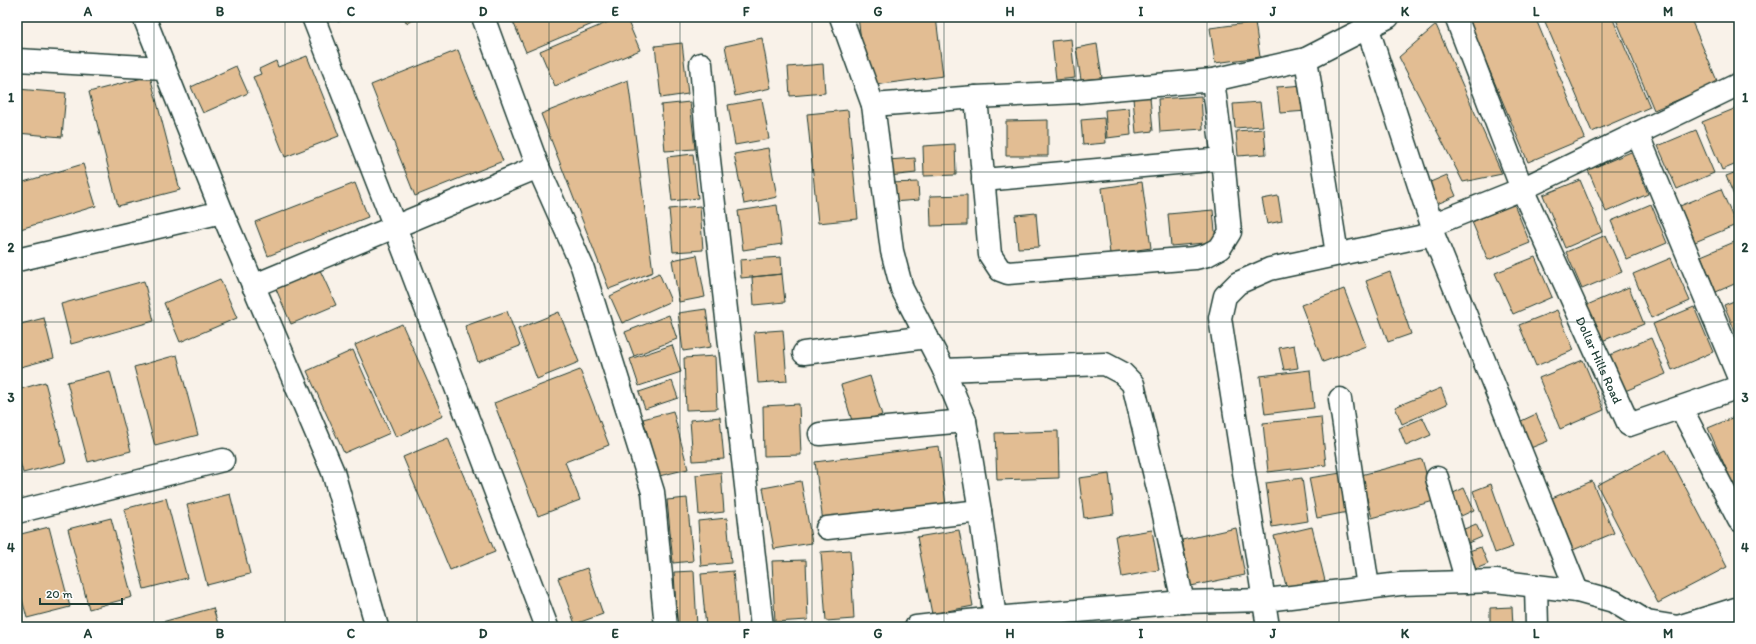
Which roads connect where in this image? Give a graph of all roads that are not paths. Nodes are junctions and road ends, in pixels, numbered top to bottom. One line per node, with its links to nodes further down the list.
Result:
1 (144, 17): 11 (street)
2 (313, 17): 22 (street)
3 (483, 17): 18 (street)
4 (841, 17): 15 (street)
5 (1388, 17): 7 (street)
6 (1456, 17): 20 (street, Dollar Hills Road)
7 (1366, 22): 8 (street); 23 (street)
8 (1306, 59): 12 (street); 24 (street)
9 (17, 60): 11 (street)
10 (702, 64): 53 (street)
11 (164, 68): 21 (street)
12 (1213, 80): 14 (street); 17 (street)
13 (1739, 84): 16 (street)
14 (976, 97): 15 (street); 19 (street)
15 (873, 105): 27 (street)
16 (1637, 133): 20 (street); 30 (street)
17 (1223, 159): 19 (street); 19 (street)
18 (538, 167): 22 (street); 52 (street)
19 (983, 180)
20 (1522, 189): 23 (street); 33 (street, Dollar Hills Road)
21 (222, 212): 25 (street); 26 (street)
22 (395, 227): 26 (street); 51 (street)
23 (1432, 230): 24 (street); 45 (street)
24 (1337, 254): 46 (street)
25 (17, 260)
26 (253, 286): 50 (street)
27 (927, 337): 28 (street); 29 (street)
28 (804, 352)
29 (944, 370): 34 (street); 47 (street)
30 (1739, 378)
31 (1739, 387): 33 (street, Dollar Hills Road)
32 (1340, 399): 44 (street)
33 (1681, 408): 40 (street)
34 (965, 421): 35 (street); 38 (street)
35 (820, 434)
36 (223, 460): 39 (street)
37 (1437, 478): 42 (street)
38 (980, 511): 41 (street); 49 (street)
39 (17, 512)
40 (1739, 520)
41 (827, 528)
42 (1467, 582): 43 (street); 44 (street)
43 (1536, 586): 45 (street); 56 (street)
44 (1368, 587): 46 (street)
45 (1577, 591): 57 (street)
46 (1265, 600): 47 (street); 55 (street)
47 (1183, 602): 49 (street)
48 (1739, 608): 57 (street)
49 (995, 618): 54 (street)
50 (377, 627)
51 (547, 627)
52 (666, 627)
53 (762, 627)
54 (916, 627)
55 (1268, 627)
56 (1537, 627)
57 (1678, 627)

